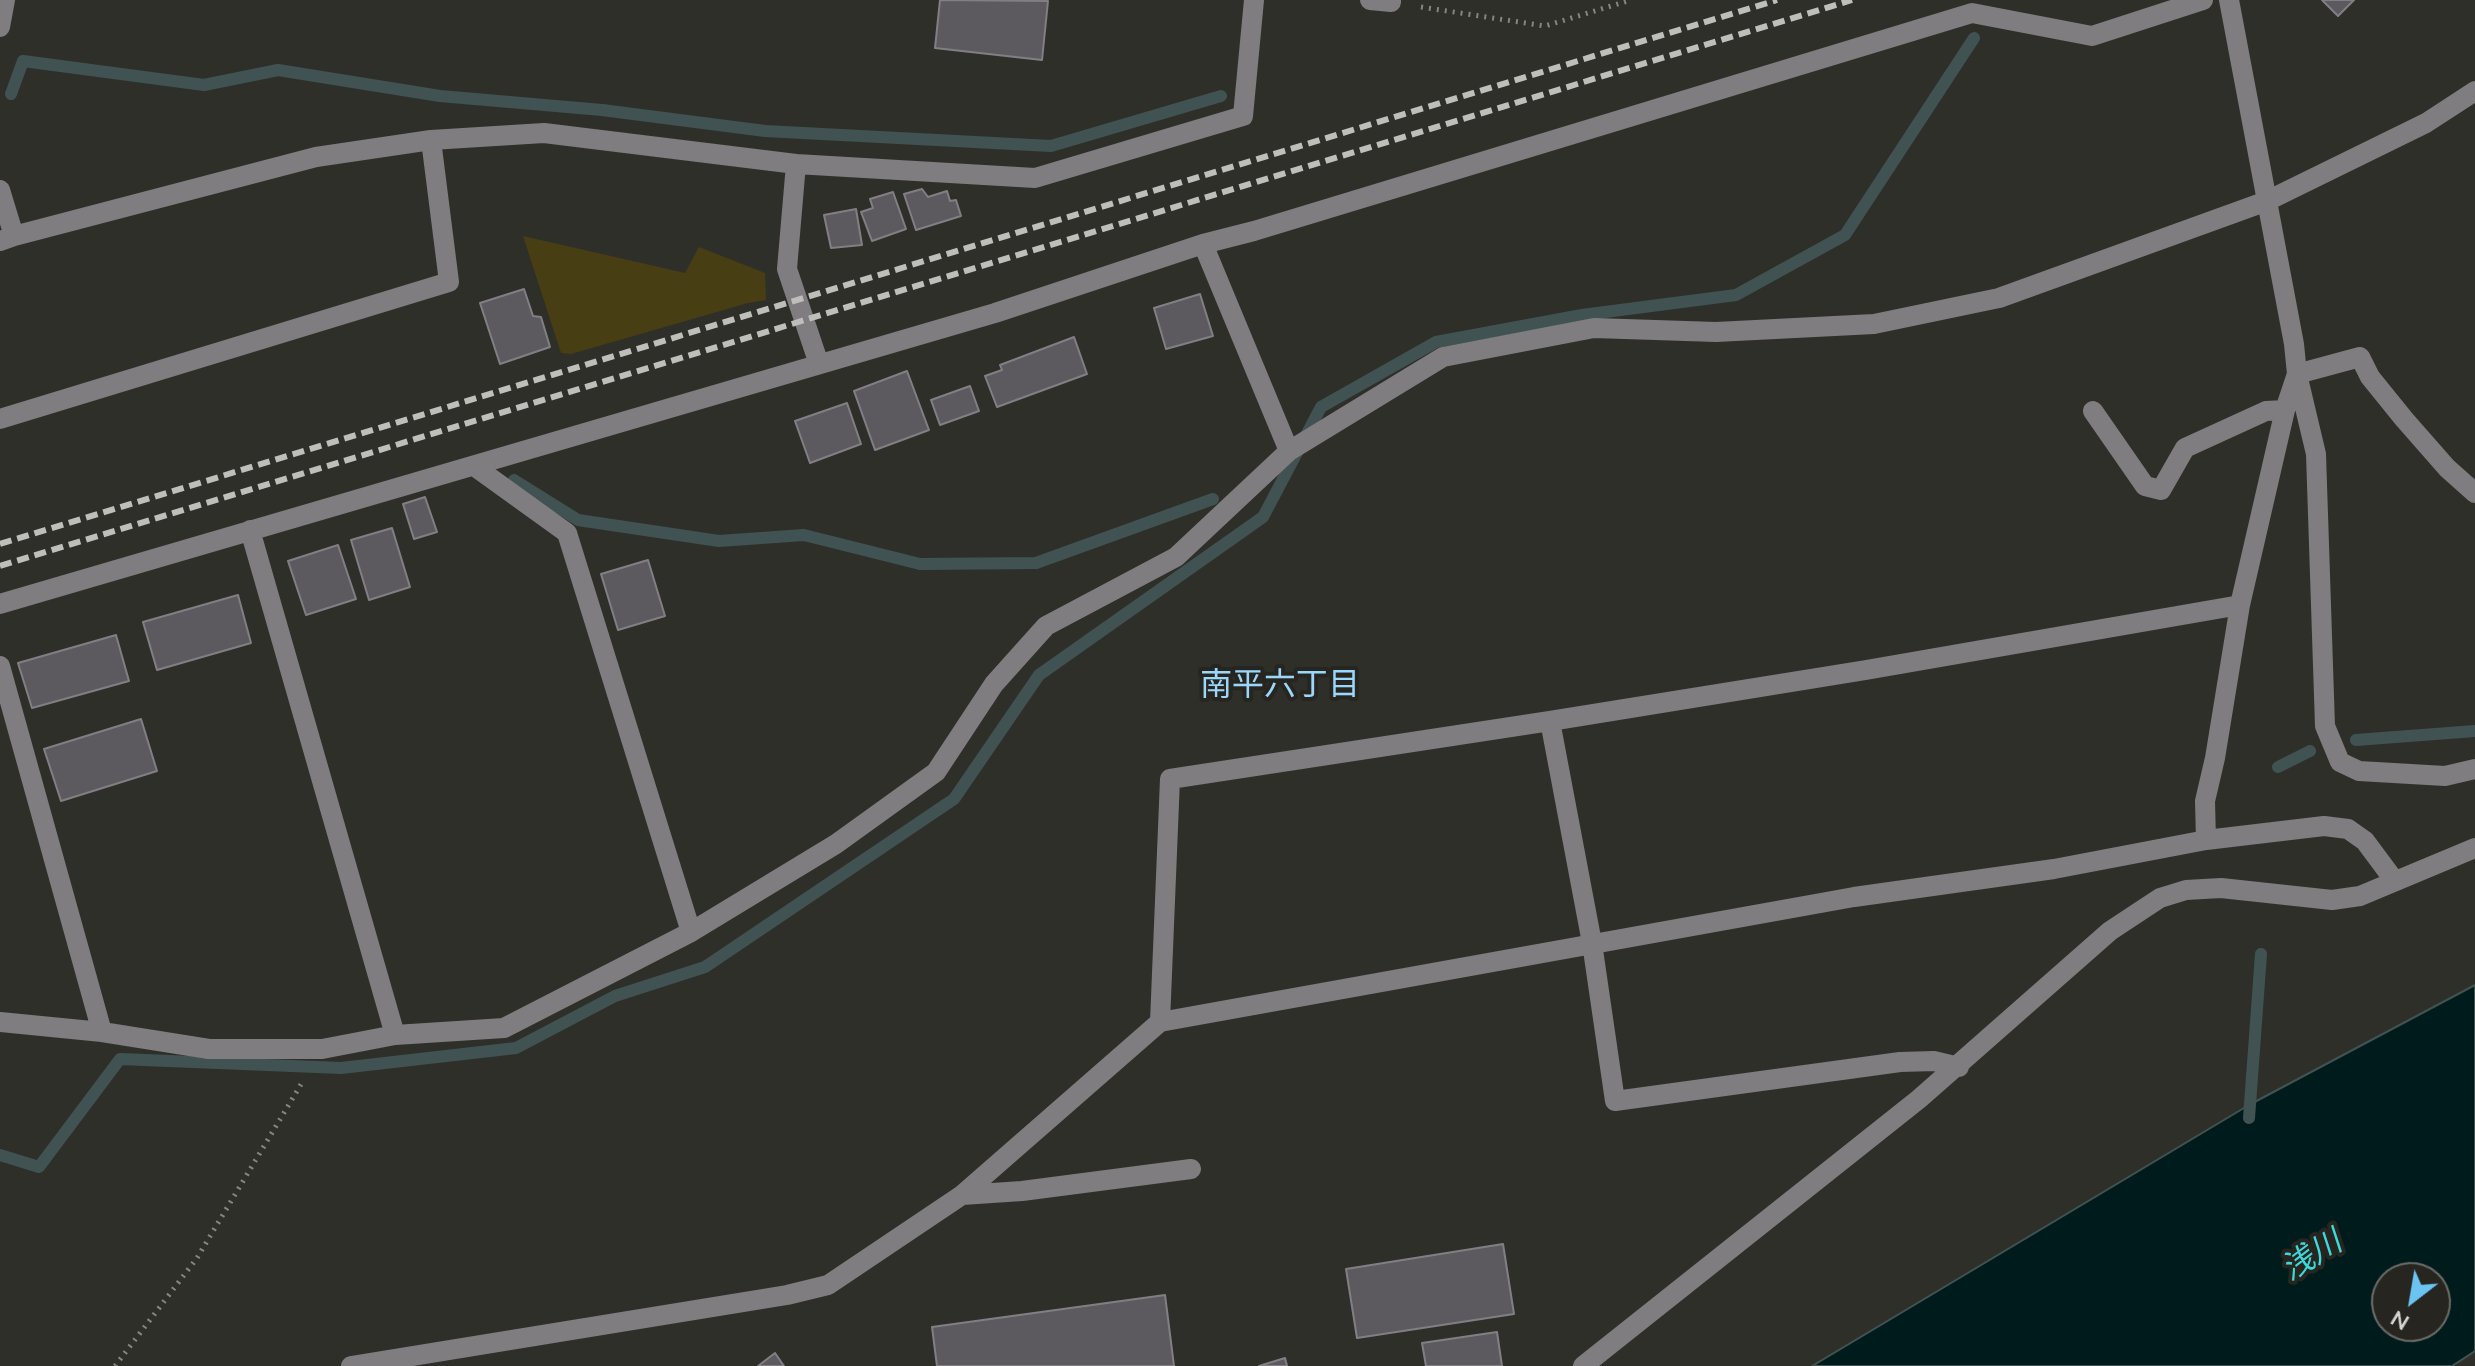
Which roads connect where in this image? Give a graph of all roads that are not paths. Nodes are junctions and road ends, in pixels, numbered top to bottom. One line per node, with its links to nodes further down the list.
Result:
1 (5, 0): 5 (street)
2 (1254, 0): 8 (street)
3 (2203, 0): 12 (street)
4 (2229, 0): 10 (street)
5 (0, 27)
6 (2475, 91): 10 (street)
7 (431, 140): 8 (street); 11 (street); 17 (street)
8 (796, 164): 13 (street)
9 (0, 190): 11 (street)
10 (2267, 201): 14 (street); 18 (street)
11 (7, 238)
12 (1203, 244): 13 (street); 18 (street)
13 (819, 364): 19 (street)
14 (2297, 374): 15 (street); 20 (street); 26 (street)
15 (2285, 410): 16 (street); 23 (street)
16 (2093, 411)
17 (0, 419)
18 (1289, 451): 30 (street)
19 (474, 466): 21 (street); 30 (street)
20 (2475, 493)
21 (250, 530): 22 (street); 35 (street)
22 (0, 604)
23 (2240, 605): 25 (street); 27 (street)
24 (0, 666): 34 (street)
25 (1550, 721): 31 (street); 33 (street)
26 (2475, 769)
27 (2206, 840): 29 (street); 31 (street)
28 (2475, 848): 29 (street)
29 (2394, 880): 36 (street)
30 (691, 932): 35 (street)
31 (1592, 943): 33 (street); 36 (street)
32 (0, 1022): 34 (street)
33 (1160, 1022): 38 (street)
34 (102, 1032): 35 (street)
35 (395, 1035)
36 (1959, 1067): 40 (street)
37 (1191, 1169): 38 (street)
38 (962, 1195): 39 (street)
39 (351, 1366)
40 (1583, 1366)

